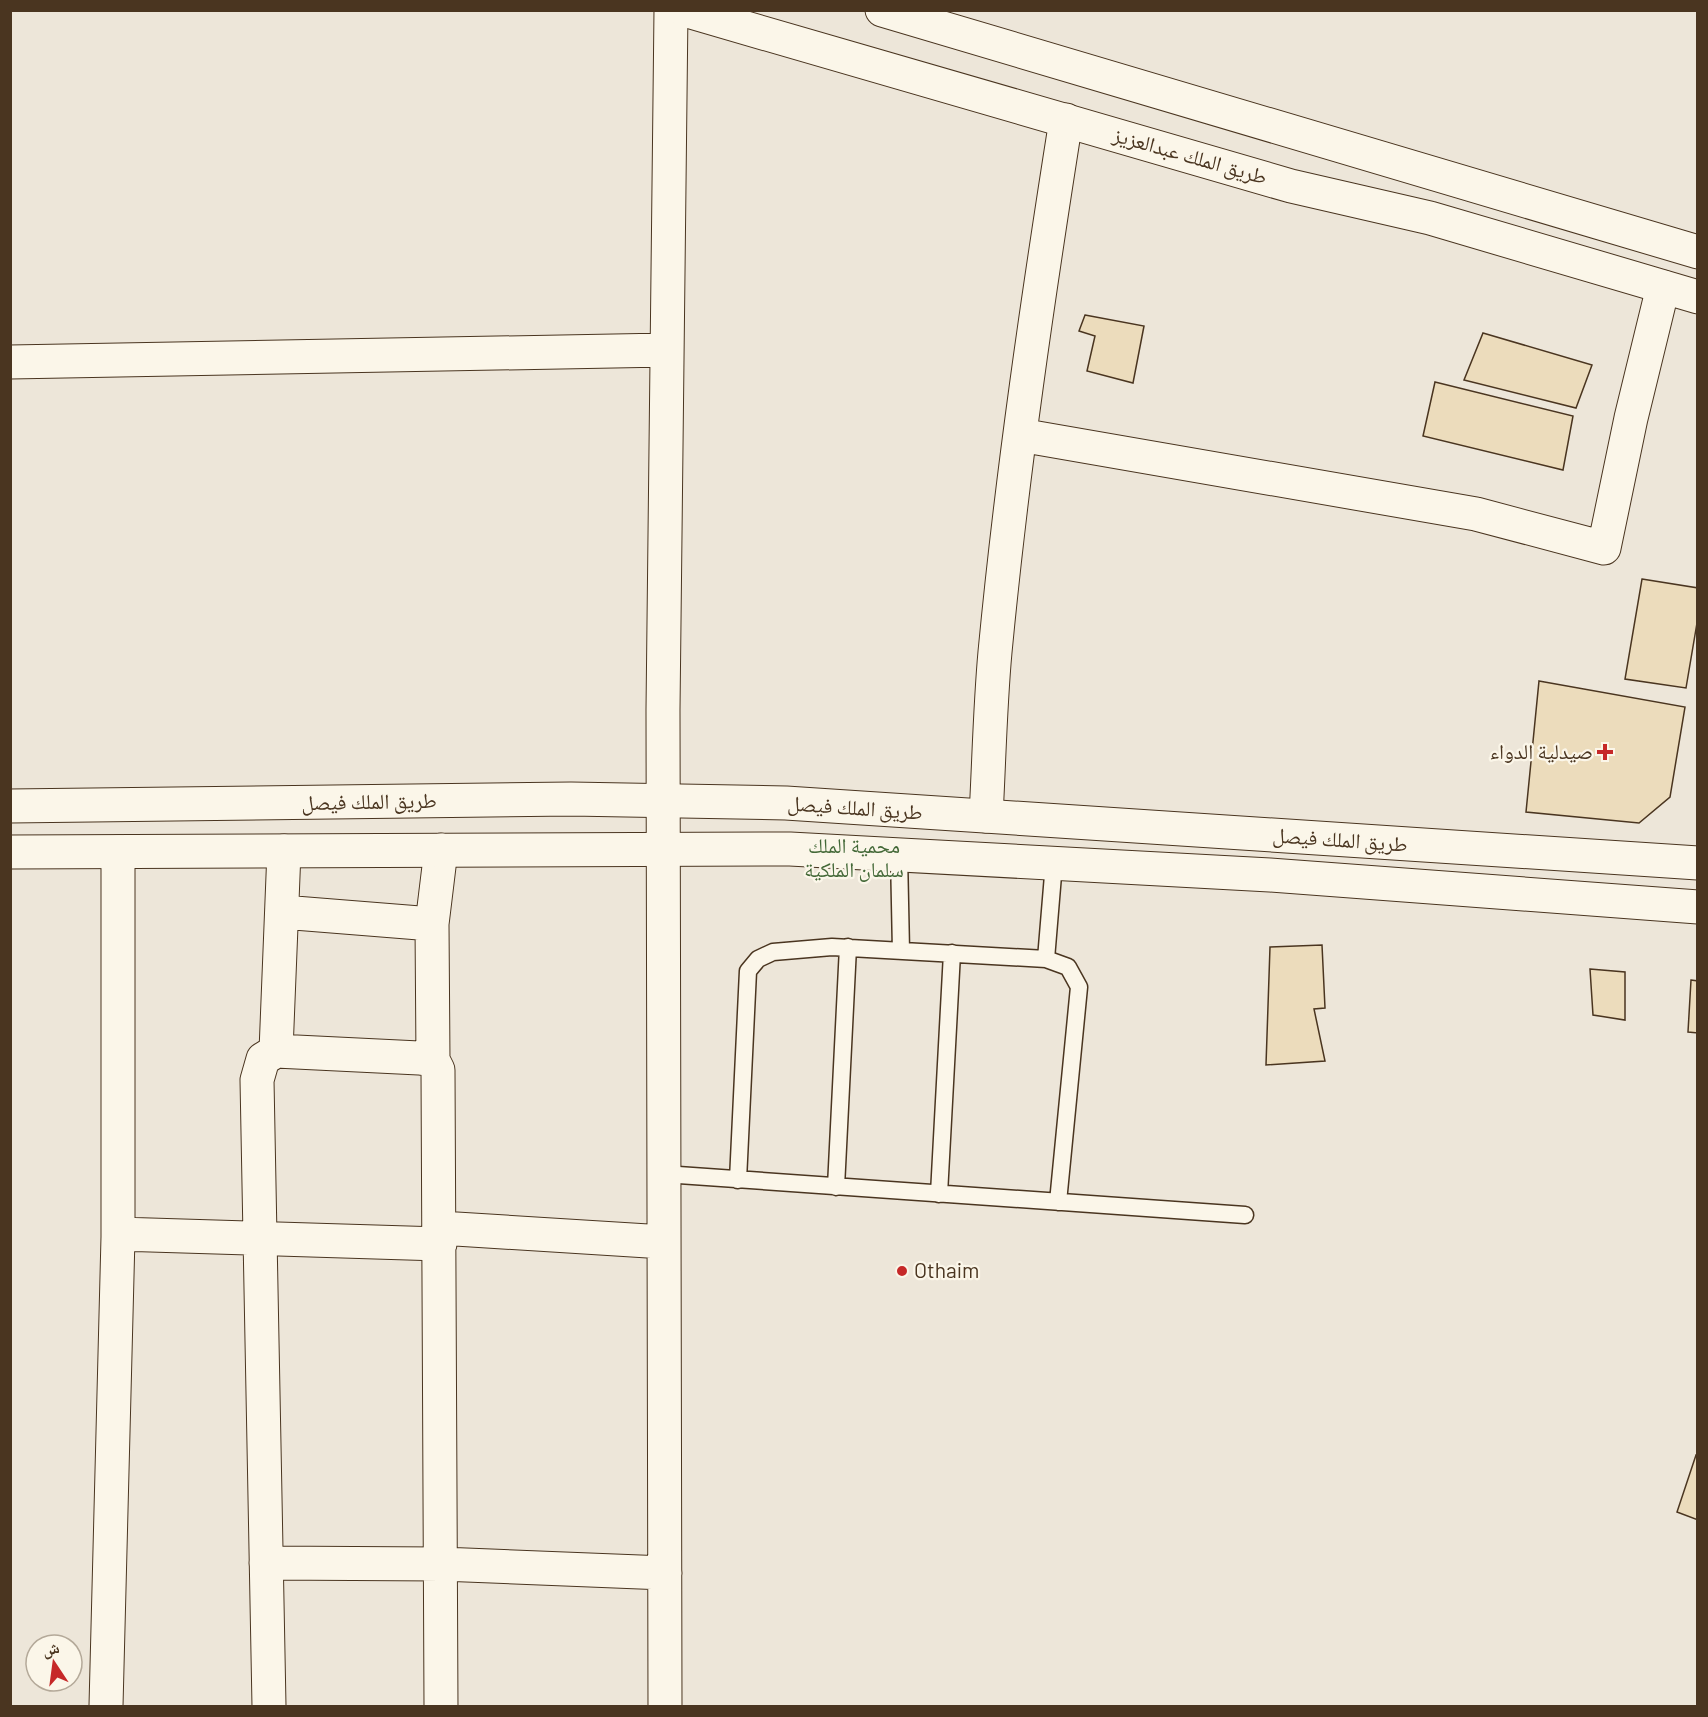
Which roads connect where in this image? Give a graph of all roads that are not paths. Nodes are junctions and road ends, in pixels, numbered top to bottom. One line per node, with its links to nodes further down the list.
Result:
1 (671, 10): 8 (street)
2 (684, 10): 4 (street, طريق الملك عبدالعزيز)
3 (882, 10): 5 (street)
4 (1066, 120): 6 (street, طريق الملك عبدالعزيز); 10 (street)
5 (1698, 252)
6 (1663, 287): 7 (street, طريق الملك عبدالعزيز); 10 (street)
7 (1698, 297)
8 (667, 350): 9 (street); 11 (street)
9 (10, 362)
10 (1020, 435): 13 (street)
11 (663, 800): 12 (street, طريق الملك فيصل); 13 (street, طريق الملك فيصل); 14 (street)
12 (10, 806)
13 (986, 816): 21 (street, طريق الملك فيصل)
14 (664, 849): 15 (street, طريق الملك فيصل); 19 (street, طريق الملك فيصل); 31 (street)
15 (441, 850): 16 (street, طريق الملك فيصل); 24 (street)
16 (285, 851): 18 (street, طريق الملك فيصل); 23 (street)
17 (10, 852): 18 (street, طريق الملك فيصل)
18 (118, 852): 37 (street)
19 (899, 855): 20 (street, طريق الملك فيصل); 26 (lane)
20 (1054, 863): 22 (street, طريق الملك فيصل); 28 (lane)
21 (1698, 863)
22 (1698, 908)
23 (282, 912): 24 (street); 29 (street)
24 (432, 924): 30 (street)
25 (848, 947): 26 (lane); 32 (lane); 33 (lane)
26 (902, 951): 27 (lane)
27 (952, 953): 28 (lane); 34 (lane)
28 (1046, 959): 35 (lane)
29 (276, 1051): 30 (street); 39 (street)
30 (433, 1060): 38 (street)
31 (664, 1174): 32 (lane); 40 (street)
32 (738, 1180): 33 (lane)
33 (836, 1186): 34 (lane)
34 (939, 1194): 35 (lane)
35 (1058, 1202): 36 (lane)
36 (1245, 1215)
37 (118, 1234): 39 (street); 44 (street)
38 (440, 1236): 39 (street); 40 (street); 42 (street)
39 (260, 1238): 41 (street)
40 (664, 1242): 43 (street)
41 (266, 1563): 42 (street); 45 (street)
42 (441, 1564): 43 (street); 46 (street)
43 (665, 1573): 47 (street)
44 (106, 1707)
45 (269, 1707)
46 (441, 1707)
47 (665, 1707)

